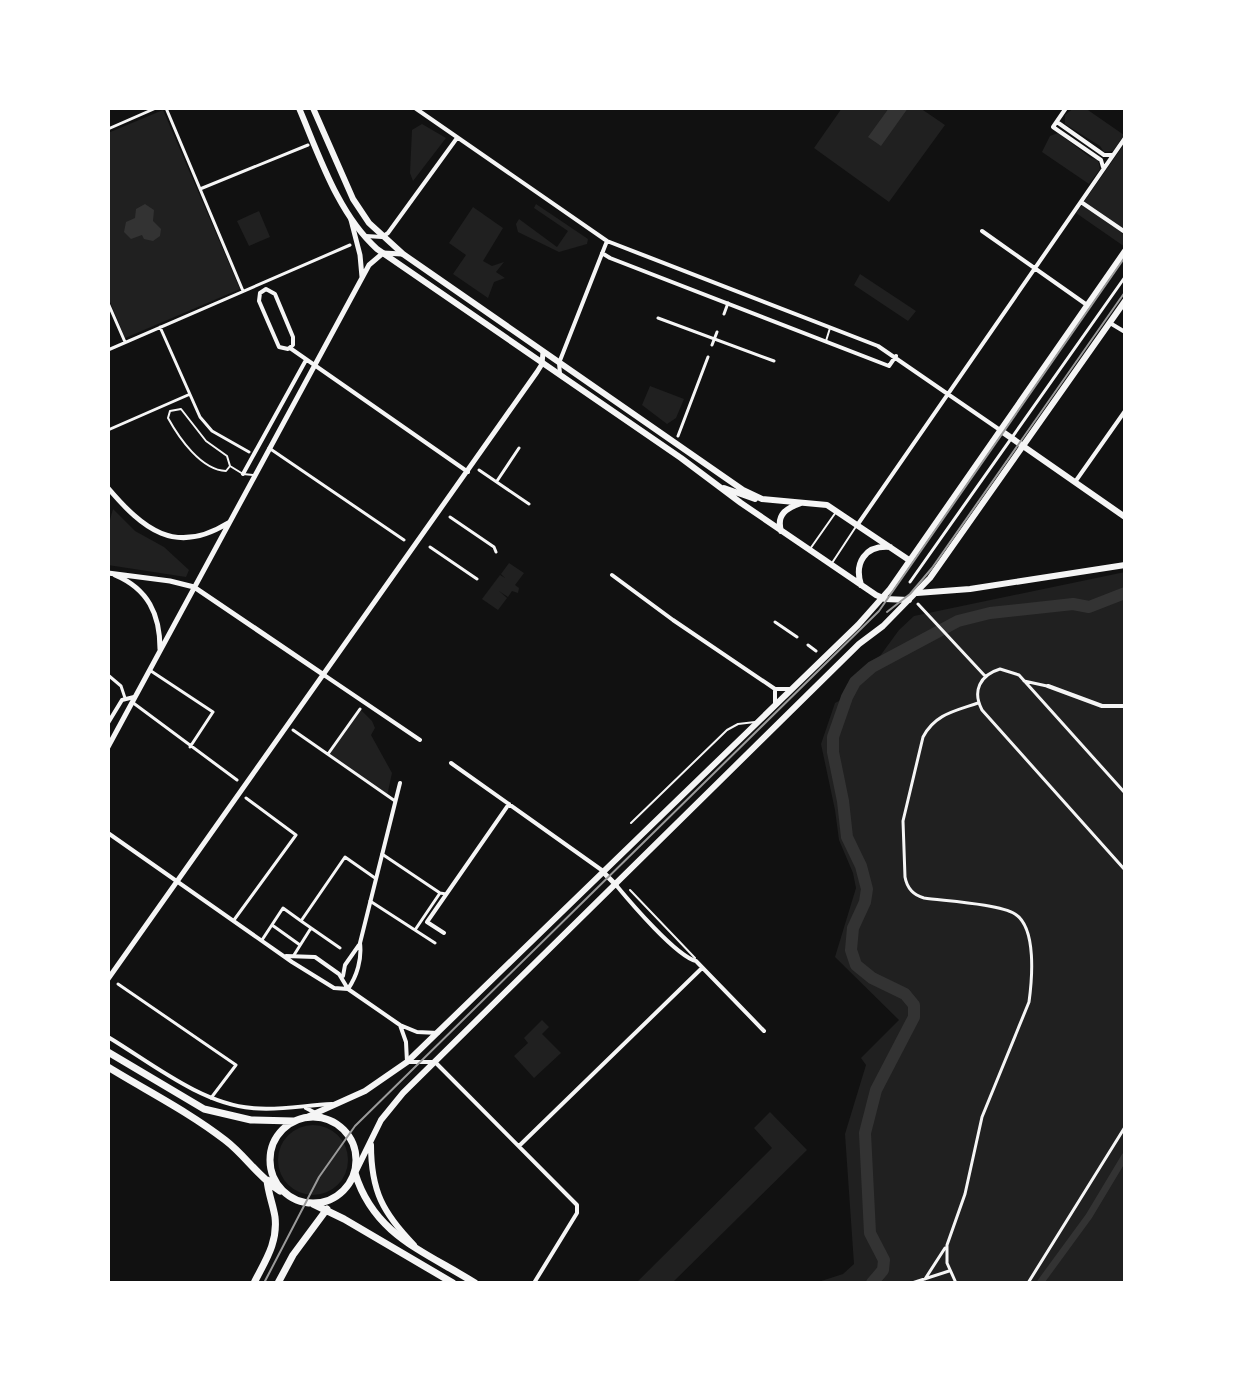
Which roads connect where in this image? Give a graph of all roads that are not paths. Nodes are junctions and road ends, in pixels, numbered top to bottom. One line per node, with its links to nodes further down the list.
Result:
1 (156, 108): 8 (street)
2 (166, 108): 14 (street)
3 (299, 108): 16 (main road)
4 (313, 108): 20 (main road)
5 (415, 108): 9 (street)
6 (1066, 108): 7 (street)
7 (1057, 121): 12 (street); 13 (street)
8 (108, 129)
9 (457, 138): 20 (street); 21 (street)
10 (1125, 138): 12 (street)
11 (308, 145): 14 (street)
12 (1113, 155): 13 (street)
13 (1103, 170): 15 (street)
14 (200, 189): 30 (street)
15 (1081, 202): 18 (street); 27 (street)
16 (350, 215): 19 (main road); 28 (street)
17 (982, 231): 27 (street)
18 (1125, 232)
19 (366, 236): 20 (street); 24 (main road)
20 (382, 237): 26 (main road)
21 (607, 241): 25 (street); 39 (street)
22 (350, 245): 30 (street)
23 (1125, 251): 34 (main road)
24 (383, 253): 26 (street); 28 (street); 54 (main road)
25 (602, 253): 33 (street); 53 (street)
26 (403, 254): 48 (main road)
27 (1035, 268): 34 (street); 57 (street)
28 (362, 277): 55 (street)
29 (1125, 277): 63 (street)
30 (243, 291): 38 (street)
31 (1125, 301): 37 (main road)
32 (108, 303): 44 (street)
33 (728, 303): 35 (street); 43 (street)
34 (1087, 305): 61 (main road)
35 (724, 314)
36 (658, 318): 42 (street)
37 (1110, 323): 41 (street); 64 (main road)
38 (160, 327): 44 (street); 58 (street)
39 (831, 327): 43 (lane); 49 (street)
40 (717, 332): 42 (street)
41 (1125, 332)
42 (715, 339): 45 (street); 52 (street)
43 (826, 341): 49 (street)
44 (125, 342): 47 (street)
45 (712, 345)
46 (290, 348): 46 (street); 51 (street)
47 (108, 350)
48 (543, 352): 53 (main road); 54 (street)
49 (896, 356): 57 (street)
50 (708, 357): 62 (street)
51 (306, 360): 55 (street); 71 (street)
52 (774, 361)
53 (559, 363): 56 (street); 77 (main road)
54 (542, 364): 56 (main road); 70 (street)
55 (314, 365): 65 (street); 70 (street)
56 (560, 376): 75 (main road)
57 (948, 393): 61 (street); 84 (street)
58 (188, 395): 60 (street); 67 (street)
59 (1125, 411): 74 (street)
60 (108, 430)
61 (1000, 430): 63 (main road); 91 (main road)
62 (678, 436)
63 (1013, 439): 64 (main road); 97 (street)
64 (1023, 445): 74 (main road); 100 (main road)
65 (269, 448): 72 (street); 86 (street)
66 (519, 448): 73 (street)
67 (249, 452)
68 (230, 466): 68 (lane); 71 (lane)
69 (479, 470): 73 (street)
70 (468, 472): 111 (street)
71 (243, 474): 72 (lane)
72 (255, 475): 83 (street)
73 (497, 481): 79 (street)
74 (1075, 482): 82 (main road)
75 (720, 487): 77 (main road); 85 (main road)
76 (108, 488): 83 (street)
77 (762, 499): 78 (main road)
78 (801, 502): 80 (main road); 85 (main road)
79 (529, 504)
80 (837, 510): 84 (main road); 89 (lane)
81 (450, 517): 90 (street)
82 (1125, 517)
83 (229, 522): 99 (street)
84 (858, 524): 88 (main road); 92 (lane)
85 (781, 531): 89 (main road)
86 (404, 540)
87 (430, 547): 96 (street)
88 (890, 547): 91 (main road); 98 (main road)
89 (810, 550): 92 (main road)
90 (496, 552)
91 (909, 560): 101 (main road)
92 (831, 565): 98 (main road)
93 (1125, 565): 100 (main road)
94 (108, 573): 99 (street); 107 (street)
95 (612, 575): 116 (street)
96 (477, 579)
97 (910, 582)
98 (861, 585): 101 (main road)
99 (194, 587): 107 (street); 111 (street)
100 (917, 593): 102 (main road)
101 (881, 598): 102 (main road); 115 (main road)
102 (909, 600): 144 (main road)
103 (918, 604): 112 (street)
104 (775, 622): 105 (street)
105 (797, 637)
106 (808, 645): 108 (street)
107 (160, 650): 109 (street)
108 (816, 651)
109 (149, 670): 118 (street); 128 (street)
110 (108, 675): 117 (street)
111 (324, 675): 126 (street); 143 (street)
112 (985, 676): 113 (street); 119 (street)
113 (1024, 681): 114 (street); 133 (street)
114 (1048, 686): 121 (street)
115 (793, 688): 116 (street); 120 (main road)
116 (775, 689): 120 (street)
117 (125, 698): 118 (street); 124 (street)
118 (133, 700): 127 (street); 128 (street)
119 (978, 703): 140 (street); 194 (street)
120 (775, 704): 123 (main road)
121 (1125, 706)
122 (360, 709): 129 (street)
123 (756, 722): 137 (lane); 141 (main road)
124 (108, 723)
125 (293, 730): 129 (street)
126 (420, 740)
127 (108, 747)
128 (190, 747): 131 (street)
129 (328, 754): 135 (street)
130 (451, 763): 136 (street)
131 (237, 780)
132 (400, 783): 135 (street)
133 (1125, 793)
134 (246, 798): 148 (street)
135 (396, 801): 139 (street)
136 (509, 804): 141 (street); 146 (street)
137 (631, 823)
138 (108, 833): 143 (street)
139 (381, 853): 142 (street); 146 (street)
140 (1125, 870)
141 (604, 873): 144 (street); 171 (main road)
142 (375, 878): 147 (street); 149 (street)
143 (177, 880): 148 (street); 166 (street)
144 (616, 885): 161 (street); 175 (main road)
145 (630, 890): 161 (lane)
146 (443, 894): 152 (street); 153 (street)
147 (370, 901): 152 (street); 155 (street)
148 (234, 920): 154 (street)
149 (301, 921): 150 (street); 151 (street)
150 (272, 925): 154 (street); 157 (street)
151 (311, 928): 157 (street); 158 (street)
152 (415, 930): 156 (street)
153 (444, 933)
154 (262, 940): 159 (street)
155 (360, 943): 162 (street); 168 (street)
156 (435, 943)
157 (300, 945): 160 (street)
158 (340, 948)
159 (284, 955): 160 (street); 168 (street)
160 (293, 957): 164 (street)
161 (696, 961): 163 (street)
162 (345, 965): 164 (street); 165 (street)
163 (704, 966): 170 (street); 186 (street)
164 (335, 970): 165 (street)
165 (343, 978): 168 (street)
166 (108, 979)
167 (118, 984): 177 (street)
168 (348, 989): 169 (street)
169 (400, 1025): 171 (street); 174 (street)
170 (764, 1031)
171 (439, 1032): 174 (main road)
172 (108, 1037): 177 (street)
173 (108, 1052): 183 (highway)
174 (407, 1062): 175 (street); 178 (main road)
175 (435, 1062): 185 (main road); 186 (street)
176 (108, 1067): 189 (highway)
177 (211, 1098): 179 (street)
178 (335, 1104): 179 (street); 180 (main road)
179 (304, 1107): 180 (street)
180 (314, 1113): 181 (main road); 182 (street)
181 (305, 1118): 182 (highway); 183 (highway)
182 (325, 1118): 188 (highway)
183 (295, 1121): 187 (highway)
184 (1125, 1127): 205 (street)
185 (371, 1142): 188 (main road); 195 (main road)
186 (519, 1146): 202 (street)
187 (270, 1162): 189 (highway); 190 (highway)
188 (355, 1173): 191 (highway); 195 (highway)
189 (267, 1182): 190 (highway); 198 (highway)
190 (284, 1193): 192 (highway)
191 (339, 1195): 192 (highway); 193 (highway)
192 (311, 1204): 193 (highway)
193 (327, 1210): 199 (highway); 200 (highway)
194 (947, 1245): 196 (street); 197 (street)
195 (420, 1250): 201 (highway)
196 (949, 1271): 197 (street); 204 (street)
197 (925, 1279): 203 (street)
198 (254, 1283)
199 (278, 1283)
200 (453, 1283)
201 (475, 1283)
202 (534, 1283)
203 (912, 1283)
204 (956, 1283)
205 (1028, 1283)

